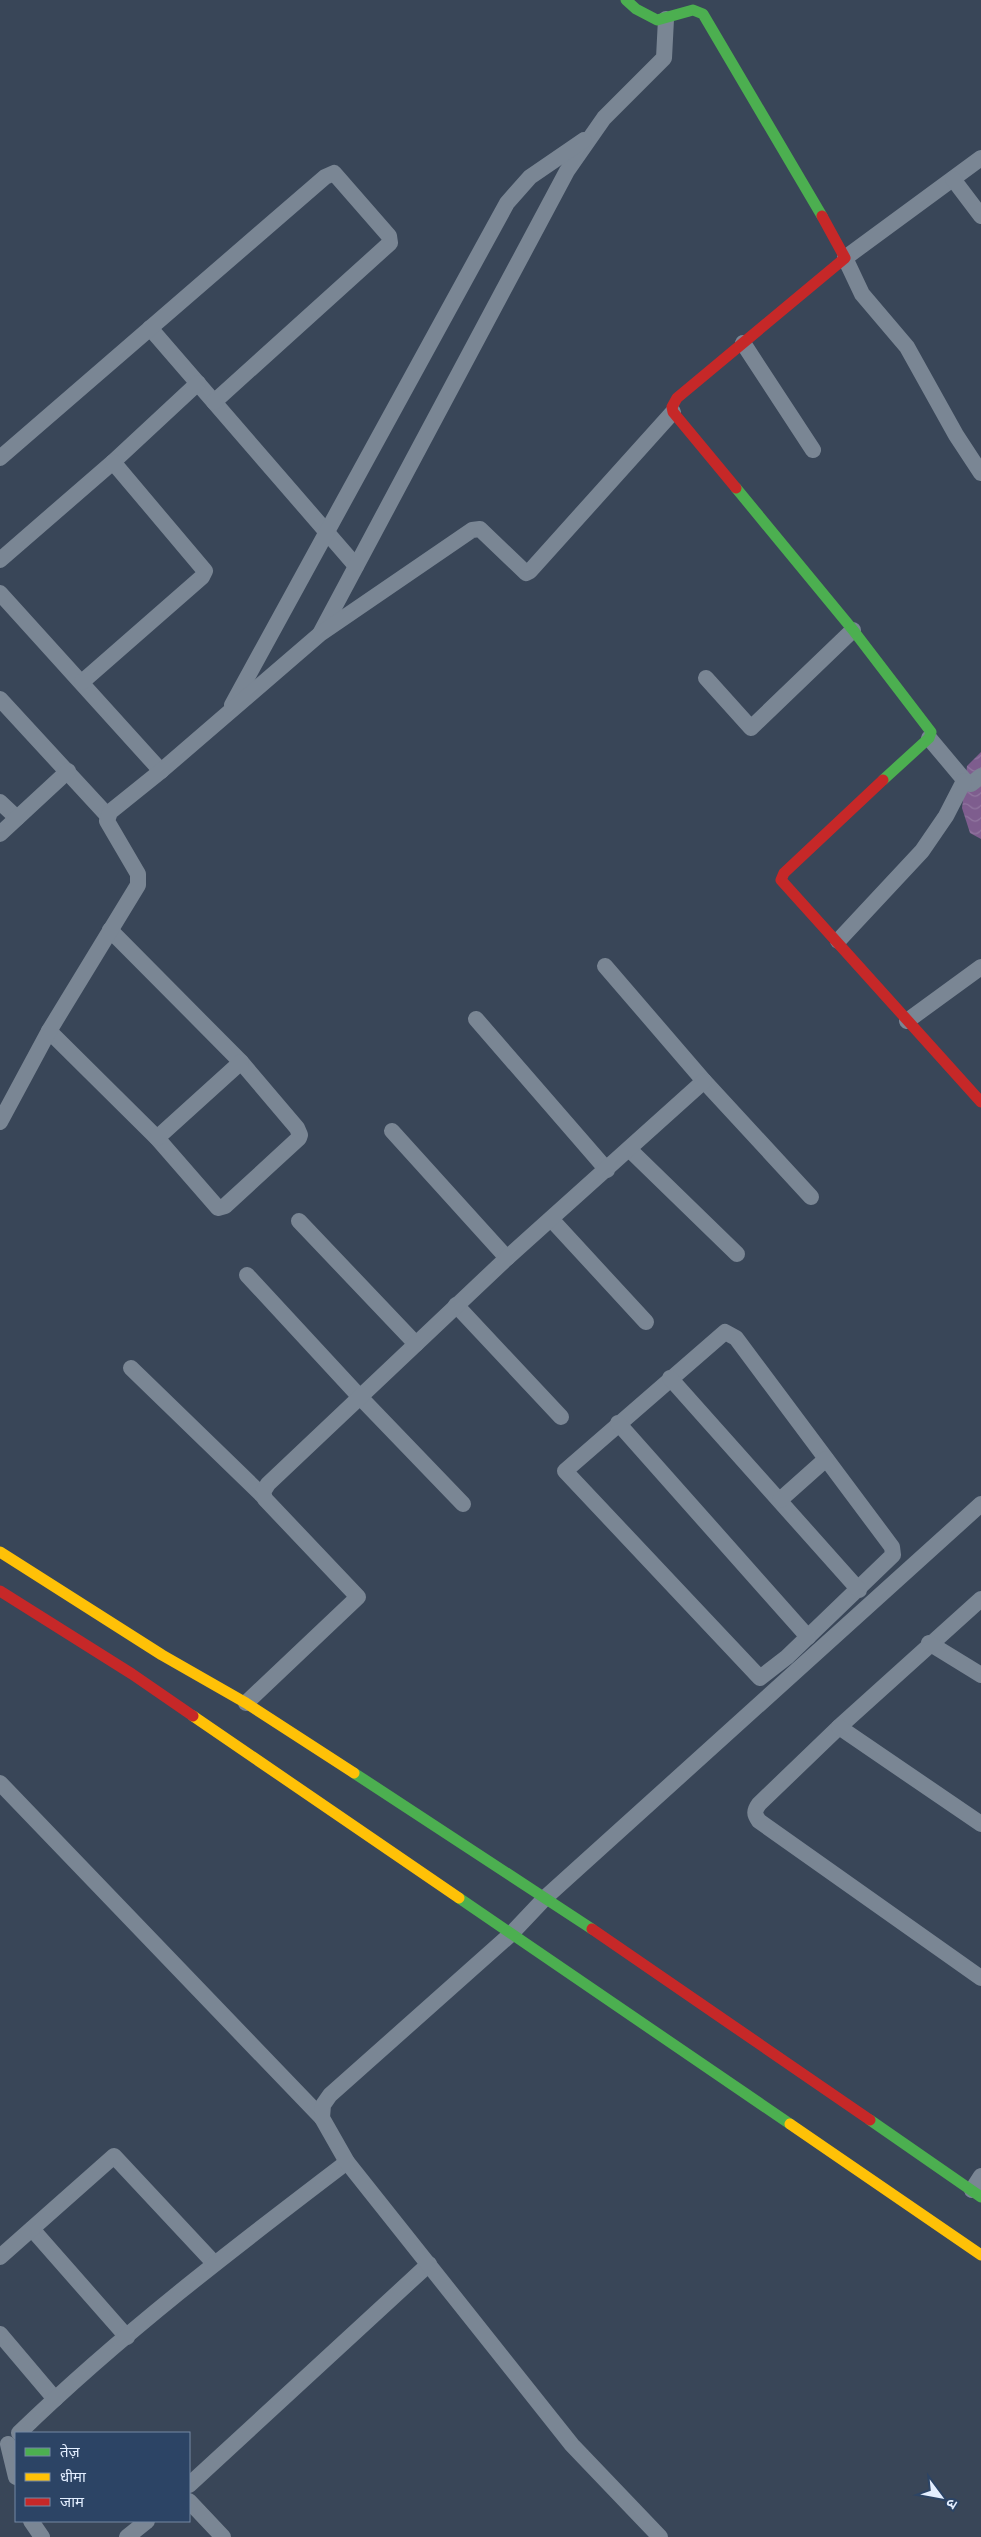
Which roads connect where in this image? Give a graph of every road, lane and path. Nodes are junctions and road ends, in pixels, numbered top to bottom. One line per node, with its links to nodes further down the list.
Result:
1 (626, 0): 2 (main road)
2 (666, 19): 3 (street); 7 (main road)
3 (593, 133): 17 (street); 19 (street)
4 (981, 158): 5 (street)
5 (953, 179): 6 (street); 7 (street)
6 (981, 216)
7 (845, 258): 9 (main road); 16 (street)
8 (150, 328): 10 (street); 11 (street); 14 (street)
9 (744, 344): 12 (main road); 13 (street)
10 (198, 383): 11 (street); 15 (street)
11 (214, 402): 17 (street)
12 (673, 412): 21 (main road); 22 (street)
13 (814, 450)
14 (0, 458)
15 (113, 462): 18 (street); 24 (street)
16 (981, 474)
17 (327, 532): 19 (street); 26 (street)
18 (0, 560)
19 (356, 566): 22 (street)
20 (0, 593): 24 (street)
21 (853, 630): 23 (street); 27 (main road)
22 (320, 634): 26 (street)
23 (706, 678)
24 (82, 682): 29 (street)
25 (0, 699): 28 (street)
26 (226, 716): 29 (street)
27 (929, 738): 31 (street); 37 (main road)
28 (68, 771): 33 (street); 34 (street)
29 (161, 772): 33 (street)
30 (981, 776): 31 (street)
31 (964, 781): 37 (street)
32 (0, 802): 34 (street)
33 (107, 815): 36 (street)
34 (17, 818): 35 (street)
35 (0, 834)
36 (110, 930): 42 (street); 43 (street)
37 (838, 941): 41 (main road)
38 (605, 966): 44 (street)
39 (981, 967): 41 (street)
40 (476, 1019): 50 (street)
41 (907, 1021): 45 (main road)
42 (48, 1031): 46 (street); 48 (street)
43 (241, 1062): 48 (street); 48 (street)
44 (704, 1081): 49 (street); 51 (street)
45 (981, 1102)
46 (0, 1122)
47 (392, 1131): 55 (street)
48 (157, 1138)
49 (630, 1150): 50 (street); 54 (street)
50 (607, 1170): 52 (street)
51 (811, 1197)
52 (551, 1219): 55 (street); 58 (street)
53 (299, 1221): 59 (street)
54 (737, 1254)
55 (507, 1258): 57 (street)
56 (247, 1275): 62 (street)
57 (456, 1305): 59 (street); 63 (street)
58 (646, 1322)
59 (416, 1344): 62 (street)
60 (131, 1368): 66 (street)
61 (670, 1378): 64 (street); 65 (street); 67 (street)
62 (359, 1396): 66 (street); 68 (street)
63 (561, 1417)
64 (618, 1423): 74 (street); 76 (street)
65 (826, 1459): 67 (street); 71 (street)
66 (264, 1496): 78 (street)
67 (780, 1500): 71 (street)
68 (463, 1504)
69 (981, 1504): 76 (street)
70 (0, 1552): 78 (main road)
71 (858, 1590): 74 (street)
72 (0, 1591): 83 (main road)
73 (981, 1599): 75 (street)
74 (808, 1637): 76 (street)
75 (929, 1643): 77 (street); 79 (street)
76 (792, 1664): 82 (street)
77 (981, 1676)
78 (246, 1703): 82 (main road)
79 (838, 1727): 81 (street); 84 (street)
80 (0, 1783): 85 (street)
81 (981, 1824)
82 (546, 1897): 83 (street); 87 (main road)
83 (511, 1934): 85 (street); 89 (main road)
84 (981, 1978)
85 (322, 2118): 86 (street)
86 (347, 2162): 91 (street); 92 (street)
87 (978, 2188)
88 (32, 2230): 90 (street); 91 (street); 94 (street)
89 (981, 2255)
90 (0, 2257)
91 (214, 2263): 94 (street)
92 (429, 2264): 99 (street); 106 (street)
93 (0, 2334): 95 (street)
94 (127, 2337): 95 (street)
95 (55, 2399): 96 (street)
96 (20, 2432)
97 (11, 2441): 98 (street)
98 (15, 2470)
99 (190, 2484)
100 (190, 2502): 105 (street)
101 (33, 2522): 103 (street)
102 (146, 2522): 104 (street)
103 (42, 2537)
104 (127, 2537)
105 (223, 2537)
106 (660, 2537)

